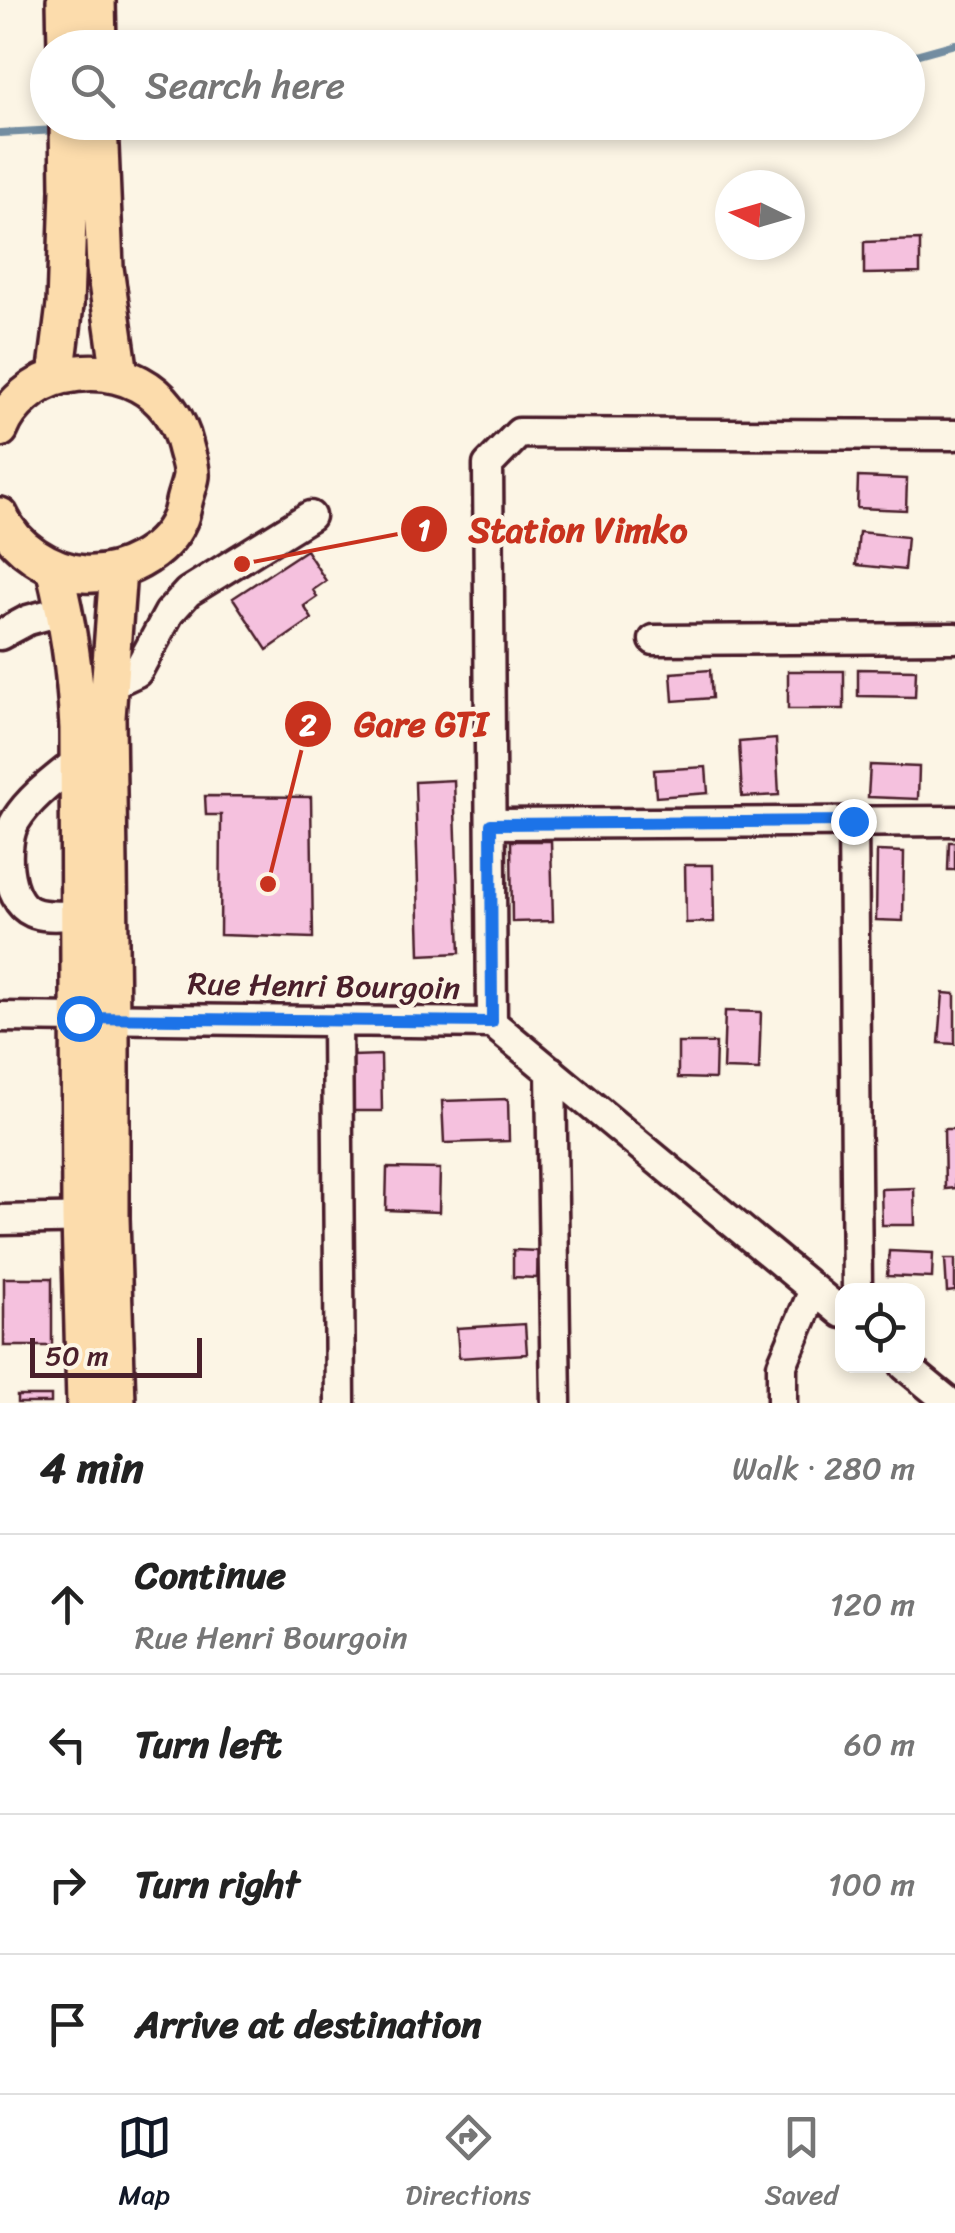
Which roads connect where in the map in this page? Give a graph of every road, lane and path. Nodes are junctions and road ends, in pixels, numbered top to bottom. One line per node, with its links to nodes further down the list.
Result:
1 (65, 0): 3 (main road)
2 (97, 0): 4 (main road)
3 (66, 30)
4 (98, 30)
5 (68, 140): 8 (main road)
6 (100, 140): 7 (main road)
7 (120, 376): 8 (main road); 14 (main road)
8 (56, 377): 9 (main road)
9 (0, 429)
10 (955, 436): 23 (street)
11 (0, 516): 13 (main road)
12 (310, 516): 19 (street)
13 (54, 567): 14 (main road); 15 (main road)
14 (118, 570): 19 (main road)
15 (65, 610): 16 (street); 20 (main road)
16 (0, 635)
17 (955, 638): 18 (street)
18 (654, 640)
19 (109, 685): 26 (main road)
20 (78, 760): 24 (main road); 24 (street)
21 (853, 821): 22 (street); 23 (street); 32 (street)
22 (955, 821)
23 (491, 824): 28 (street)
24 (79, 915): 26 (main road)
25 (0, 1017): 26 (street, Rue Henri Bourgoin)
26 (95, 1018): 27 (street, Rue Henri Bourgoin); 30 (main road)
27 (337, 1021): 28 (street, Rue Henri Bourgoin); 38 (street)
28 (492, 1022): 29 (street, Rue Henri Bourgoin)
29 (550, 1071): 33 (street, Rue Henri Bourgoin); 39 (street)
30 (96, 1218): 31 (street); 36 (main road); 37 (main road)
31 (0, 1220)
32 (857, 1283)
33 (814, 1290): 34 (street, Rue Henri Bourgoin); 40 (street)
34 (835, 1308)
35 (914, 1373): 41 (street)
36 (85, 1403)
37 (117, 1403)
38 (340, 1403)
39 (556, 1403)
40 (782, 1403)
41 (950, 1403)

